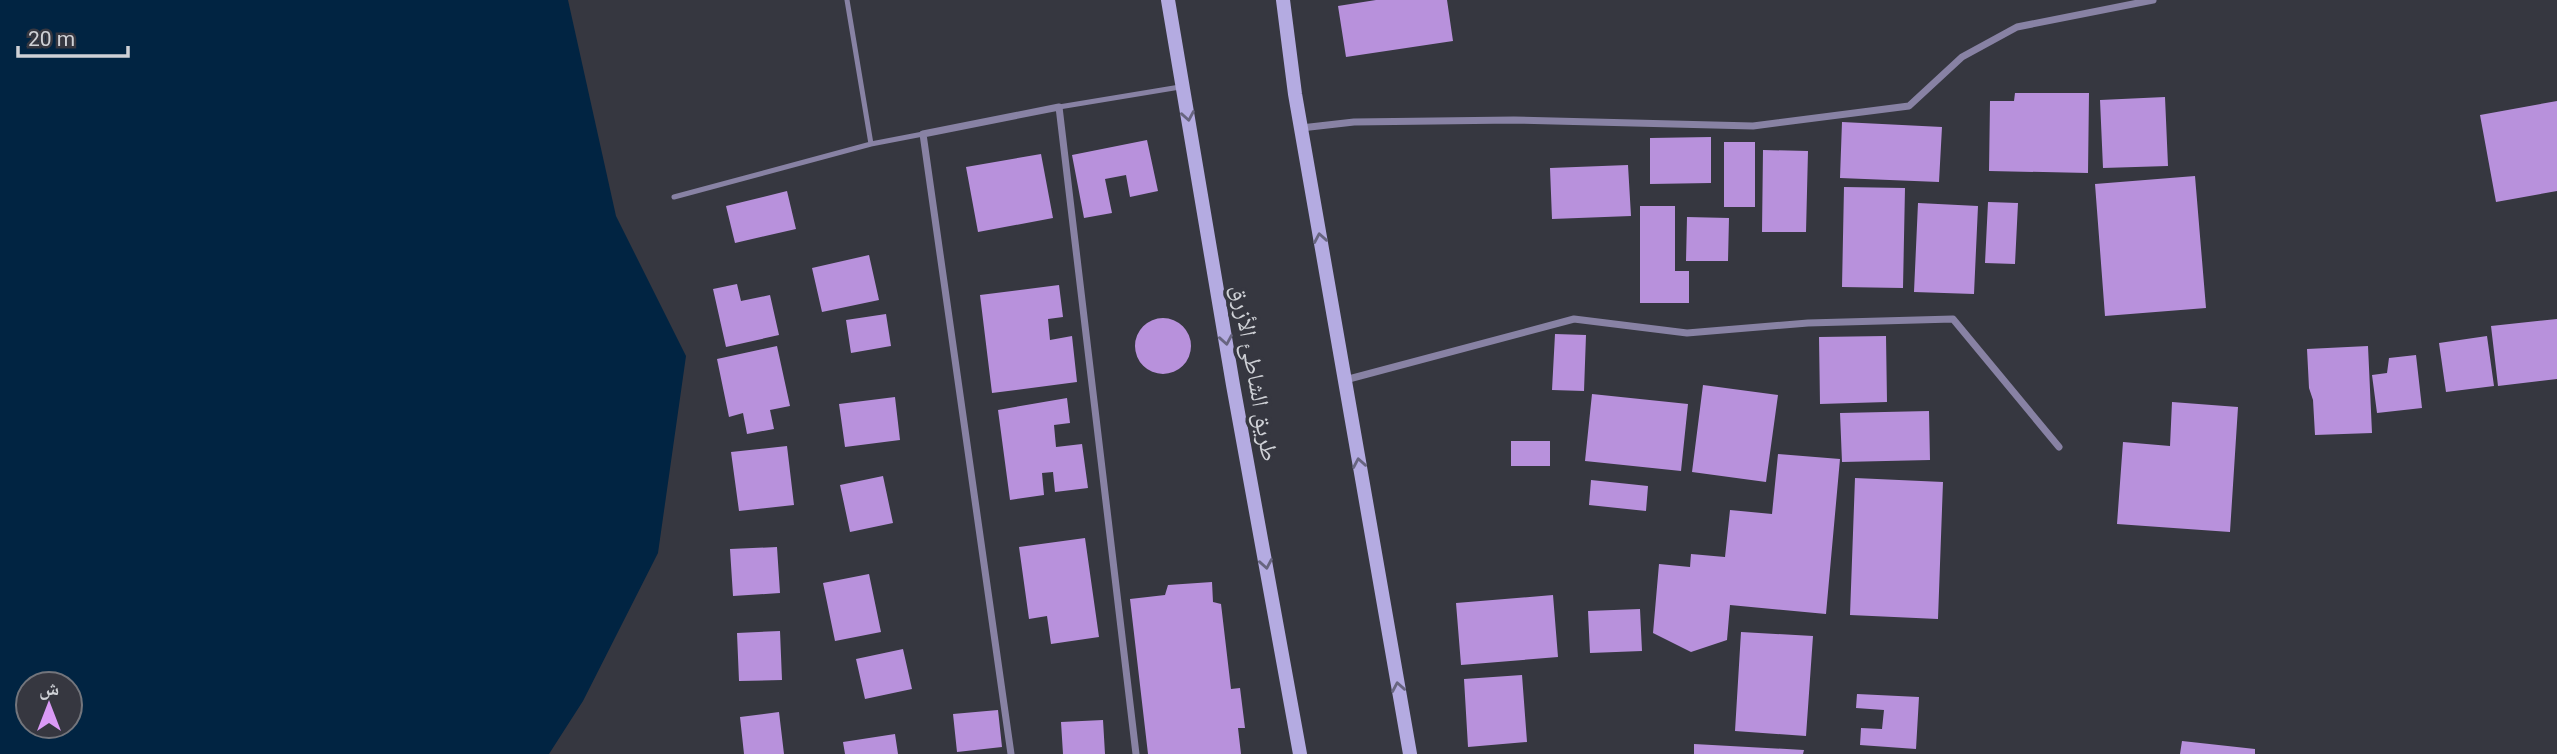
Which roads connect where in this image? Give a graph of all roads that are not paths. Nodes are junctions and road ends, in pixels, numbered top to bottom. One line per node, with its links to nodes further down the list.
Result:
1 (847, 0): 9 (lane)
2 (1168, 0): 5 (main road, طريق الشاطئ الأزرق)
3 (1283, 0): 7 (main road)
4 (2152, 0): 7 (street)
5 (1183, 86): 6 (lane); 15 (main road, طريق الشاطئ الأزرق, one-way to 15)
6 (1059, 107): 8 (street); 14 (street)
7 (1301, 128): 11 (main road, one-way to 7)
8 (923, 134): 9 (lane); 13 (street)
9 (871, 144): 10 (lane)
10 (674, 197)
11 (1345, 380): 12 (street); 16 (main road, one-way to 11)
12 (2059, 447)
13 (1012, 754)
14 (1136, 754)
15 (1300, 754)
16 (1410, 754)

